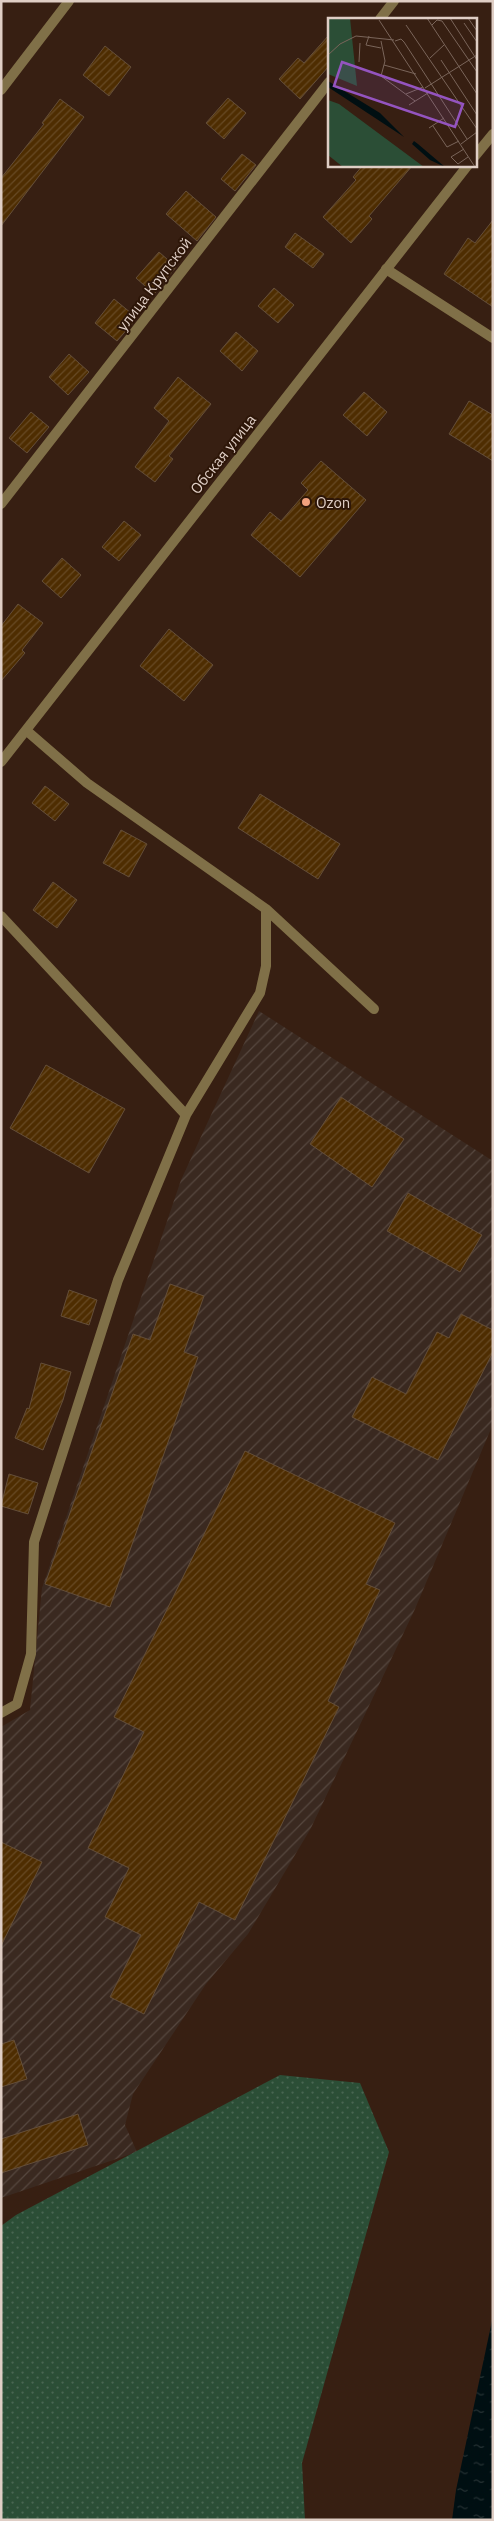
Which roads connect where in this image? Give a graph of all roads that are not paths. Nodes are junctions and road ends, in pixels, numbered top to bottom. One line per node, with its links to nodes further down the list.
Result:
1 (69, 1): 5 (street)
2 (394, 1): 3 (street)
3 (381, 18)
4 (328, 83): 11 (street, улица Крупской)
5 (1, 90)
6 (493, 134): 7 (street)
7 (476, 155)
8 (467, 166): 9 (street, Обская улица)
9 (386, 269): 10 (street); 12 (street, Обская улица)
10 (493, 338)
11 (1, 504)
12 (27, 731): 13 (street, Обская улица); 14 (street)
13 (1, 762)
14 (266, 909): 16 (street); 17 (street)
15 (1, 916): 17 (street)
16 (374, 1009)
17 (186, 1115): 18 (street)
18 (1, 1712)

